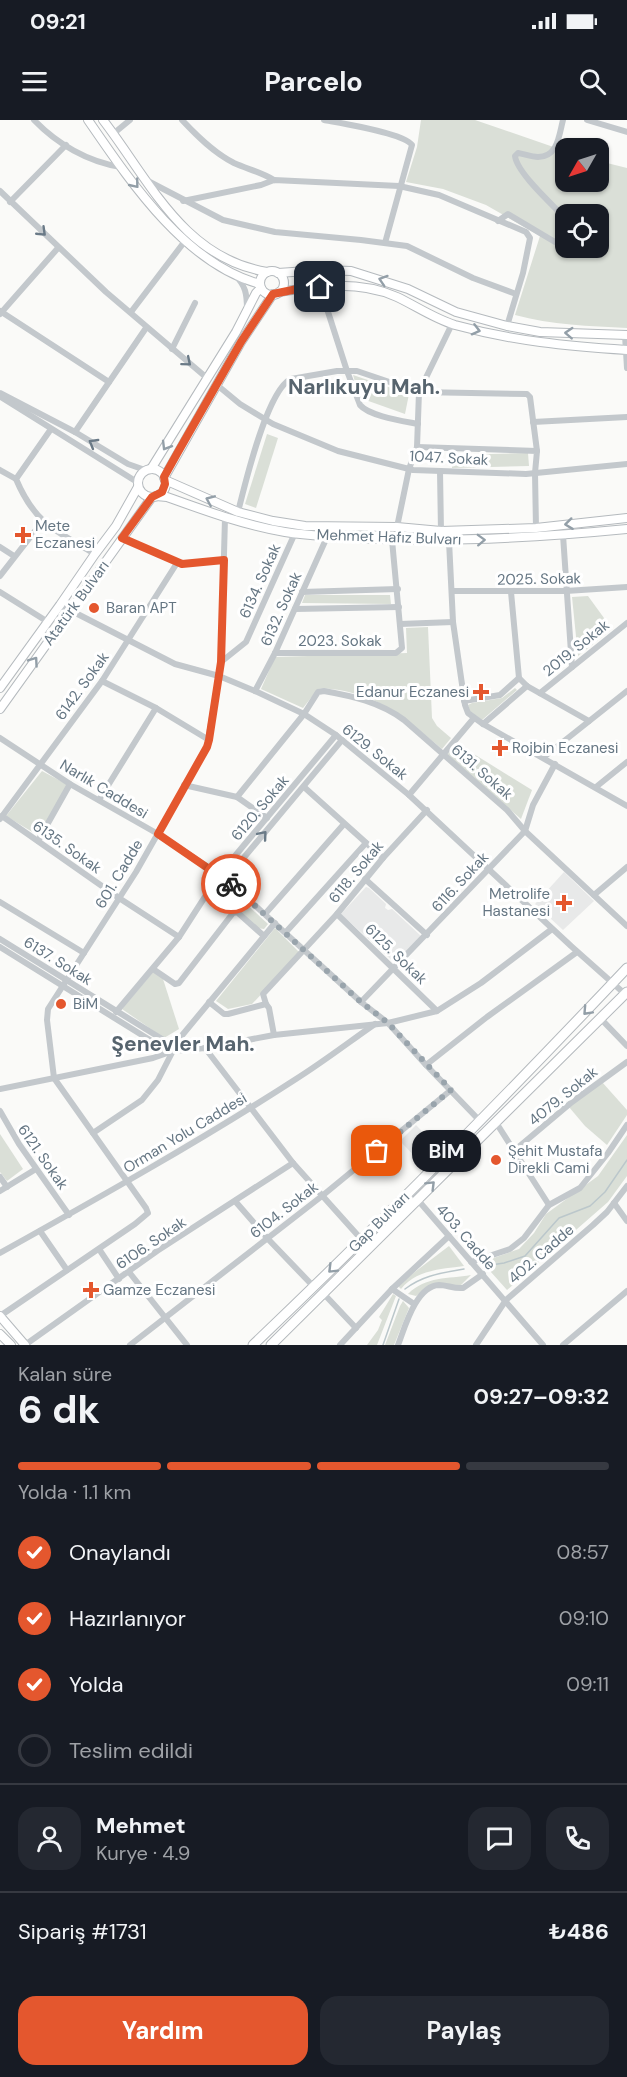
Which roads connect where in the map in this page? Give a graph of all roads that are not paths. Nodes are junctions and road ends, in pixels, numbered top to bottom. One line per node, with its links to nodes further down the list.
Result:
1 (34, 120): 11 (street)
2 (88, 120): 12 (main road)
3 (103, 120): 10 (main road)
4 (130, 120): 10 (street)
5 (182, 120): 14 (street)
6 (324, 120): 15 (street)
7 (563, 120): 19 (street)
8 (587, 120): 9 (street)
9 (627, 132)
10 (113, 134): 13 (main road)
11 (66, 145): 12 (street); 18 (street)
12 (121, 167): 21 (main road, one-way to 21)
13 (143, 178): 17 (street); 26 (main road)
14 (274, 180): 15 (street); 17 (street)
15 (399, 186): 20 (street); 23 (street)
16 (0, 191): 18 (street)
17 (183, 201): 23 (street)
18 (10, 202): 24 (street, one-way to 24)
19 (555, 207)
20 (498, 220): 22 (street); 31 (street)
21 (185, 241): 25 (main road); 35 (street)
22 (555, 242)
23 (386, 243): 31 (street)
24 (58, 248): 34 (street); 35 (street)
25 (231, 272): 28 (main road); 33 (street)
26 (267, 272): 27 (main road); 28 (main road)
27 (278, 273): 30 (main road); 37 (main road, one-way to 27)
28 (261, 286): 30 (main road); 33 (main road)
29 (320, 287): 30 (main road); 36 (main road); 43 (street)
30 (276, 293): 46 (main road)
31 (516, 294): 37 (street)
32 (195, 303): 40 (street)
33 (247, 310): 44 (main road)
34 (0, 312): 45 (street)
35 (131, 312): 38 (street)
36 (452, 324): 41 (main road, one-way to 41); 47 (street)
37 (507, 327): 39 (main road, one-way to 37)
38 (146, 328): 40 (street); 45 (street)
39 (626, 335): 41 (street)
40 (172, 348): 44 (street, one-way to 44)
41 (626, 350): 42 (street)
42 (627, 368)
43 (346, 371): 47 (street); 50 (street); 52 (street)
44 (207, 378): 60 (main road, one-way to 60)
45 (109, 382): 54 (street)
46 (217, 385): 50 (street, 1047. Sokak); 64 (main road)
47 (419, 392): 51 (street); 52 (street)
48 (0, 395): 53 (street); 54 (street)
49 (627, 417): 51 (street)
50 (266, 420): 58 (street, 1047. Sokak); 67 (street)
51 (533, 422): 56 (street)
52 (418, 424): 55 (street)
53 (51, 429): 63 (street); 65 (street)
54 (75, 432): 60 (street, one-way to 54)
55 (417, 447): 56 (street); 58 (street)
56 (537, 451): 62 (street)
57 (627, 464): 62 (street, 1047. Sokak)
58 (409, 469): 61 (street, 1047. Sokak); 71 (street)
59 (0, 470): 63 (street)
60 (148, 470): 64 (main road); 65 (main road)
61 (440, 471): 62 (street, 1047. Sokak); 74 (street)
62 (535, 473): 72 (street)
63 (16, 479): 70 (street)
64 (165, 479): 66 (main road); 67 (main road, Mehmet Hafız Bulvarı, one-way to 64)
65 (138, 485): 66 (main road); 82 (main road, Atatürk Bulvarı)
66 (154, 496): 68 (main road, Mehmet Hafız Bulvarı); 78 (main road, Atatürk Bulvarı)
67 (238, 512): 71 (main road, Mehmet Hafız Bulvarı)
68 (225, 518): 75 (main road, Mehmet Hafız Bulvarı); 84 (street, 601. Cadde)
69 (627, 518): 72 (main road, Mehmet Hafız Bulvarı, one-way to 72)
70 (42, 522): 82 (street); 83 (street)
71 (397, 527): 74 (main road, Mehmet Hafız Bulvarı)
72 (536, 528): 74 (main road, Mehmet Hafız Bulvarı)
73 (627, 529): 76 (main road, Mehmet Hafız Bulvarı)
74 (441, 531)
75 (295, 533): 77 (main road, Mehmet Hafız Bulvarı); 104 (street, 6134. Sokak)
76 (563, 536): 80 (main road, Mehmet Hafız Bulvarı, one-way to 76); 90 (street)
77 (327, 537): 79 (main road, Mehmet Hafız Bulvarı); 92 (street, 6132. Sokak)
78 (122, 538): 85 (street); 97 (main road, Atatürk Bulvarı)
79 (392, 540): 80 (main road, Mehmet Hafız Bulvarı); 88 (street, 2023. Sokak)
80 (449, 541): 89 (street)
81 (0, 547): 83 (street)
82 (95, 554): 94 (main road, Atatürk Bulvarı)
83 (14, 556): 86 (street)
84 (224, 560): 85 (street); 104 (street, 601. Cadde)
85 (177, 562): 102 (street, 6142. Sokak)
86 (0, 576)
87 (627, 587): 90 (street, 2025. Sokak)
88 (398, 589): 92 (street); 95 (street, 2023. Sokak)
89 (452, 591): 93 (street, 2025. Sokak); 99 (street)
90 (566, 591): 93 (street, 2025. Sokak); 105 (street)
91 (0, 592): 98 (street)
92 (302, 592): 96 (street, 6132. Sokak)
93 (511, 592): 107 (street)
94 (60, 605): 97 (street, 6129. Sokak); 98 (main road, Atatürk Bulvarı)
95 (399, 606): 96 (street); 101 (street, 2023. Sokak)
96 (295, 609): 103 (street, 6132. Sokak)
97 (69, 611): 102 (street, 6129. Sokak); 116 (main road, Atatürk Bulvarı, one-way to 97)
98 (48, 622): 110 (main road, Atatürk Bulvarı)
99 (453, 622): 101 (street); 114 (street)
100 (627, 622): 105 (street, 2019. Sokak)
101 (400, 624): 103 (street, 2023. Sokak)
102 (129, 640): 106 (street, 6129. Sokak); 108 (street, 6142. Sokak)
103 (275, 653): 111 (street, 6132. Sokak)
104 (221, 662): 106 (street, 601. Cadde)
105 (572, 667): 113 (street, 2019. Sokak)
106 (219, 676): 111 (street, 6129. Sokak); 123 (street, 601. Cadde)
107 (519, 678): 109 (street); 114 (street)
108 (102, 681): 115 (street); 128 (street, 6142. Sokak)
109 (527, 686): 113 (street); 120 (street)
110 (0, 688)
111 (255, 691): 117 (street, 6129. Sokak)
112 (627, 691): 119 (street)
113 (540, 693): 119 (street)
114 (464, 701): 118 (street)
115 (156, 708): 123 (street); 136 (street)
116 (0, 709)
117 (304, 714): 121 (street, 6129. Sokak); 125 (street, 6131. Sokak); 135 (street)
118 (474, 718): 120 (street); 125 (street)
119 (589, 721): 126 (street)
120 (483, 724): 126 (street)
121 (336, 735): 124 (street, 6129. Sokak); 140 (street, 6120. Sokak)
122 (0, 738): 128 (street, Narlık Caddesi)
123 (209, 740): 131 (street, 601. Cadde)
124 (342, 740): 132 (street); 134 (street, 6129. Sokak)
125 (444, 755): 134 (street); 142 (street, 6131. Sokak)
126 (544, 758): 129 (street)
127 (627, 762): 133 (street)
128 (40, 764): 130 (street, Narlık Caddesi); 139 (street, 6142. Sokak)
129 (555, 764): 133 (street); 142 (street, 6116. Sokak)
130 (70, 784): 136 (street, Narlık Caddesi); 144 (street)
131 (184, 785): 135 (street); 143 (street, 601. Cadde)
132 (304, 787): 141 (street); 150 (street, one-way to 132)
133 (596, 788): 137 (street)
134 (409, 795): 138 (street, 6129. Sokak)
135 (237, 797): 140 (street)
136 (99, 800): 143 (street, Narlık Caddesi)
137 (627, 806)
138 (427, 810): 146 (street, 6118. Sokak); 148 (street, 6129. Sokak)
139 (1, 818): 144 (street, 6135. Sokak)
140 (267, 818): 149 (street, 6120. Sokak)
141 (344, 824): 145 (street); 155 (street)
142 (525, 831): 148 (street, 6116. Sokak); 152 (street, 6131. Sokak)
143 (158, 834): 149 (street, Narlık Caddesi); 153 (street, 601. Cadde)
144 (38, 841): 153 (street, 6135. Sokak)
145 (366, 843): 146 (street); 160 (street)
146 (383, 858): 151 (street, 6118. Sokak)
147 (627, 867): 152 (street)
148 (488, 869): 159 (street, 6129. Sokak); 161 (street, 6116. Sokak)
149 (219, 875): 150 (street, Narlık Caddesi); 162 (street, 6120. Sokak)
150 (226, 879): 155 (street, Narlık Caddesi)
151 (365, 879): 156 (street, 6118. Sokak); 161 (street)
152 (594, 895): 158 (street, 6131. Sokak)
153 (119, 898): 162 (street, 6135. Sokak); 168 (street, 601. Cadde)
154 (0, 902): 168 (street)
155 (265, 914): 157 (street, Narlık Caddesi)
156 (337, 914): 166 (street, 6118. Sokak); 170 (street, 6125. Sokak)
157 (275, 923): 160 (street, Narlık Caddesi); 163 (street)
158 (627, 926)
159 (552, 929): 167 (street, 6129. Sokak); 178 (street)
160 (286, 932): 166 (street, Narlık Caddesi)
161 (427, 935): 170 (street, 6116. Sokak)
162 (179, 936): 169 (street, 6120. Sokak)
163 (264, 936): 169 (street); 175 (street)
164 (0, 939): 172 (street, 6137. Sokak)
165 (0, 947): 172 (street, 6137. Sokak)
166 (304, 950): 176 (street, Narlık Caddesi); 177 (street, 6118. Sokak)
167 (577, 951): 173 (street, 6129. Sokak); 188 (street)
168 (84, 953): 172 (street, 601. Cadde)
169 (153, 969): 179 (street, 6120. Sokak)
170 (395, 969): 176 (street, 6116. Sokak); 178 (street, 6125. Sokak)
171 (627, 969): 173 (highway, Gap Bulvarı)
172 (65, 984): 179 (street, 6137. Sokak); 186 (street, 6137. Sokak); 189 (street, 601. Cadde)
173 (612, 984): 174 (street, 6129. Sokak); 194 (highway, Gap Bulvarı, one-way to 194)
174 (626, 993): 180 (highway, Gap Bulvarı)
175 (209, 1002): 177 (street); 186 (street)
176 (361, 1002): 181 (street, Narlık Caddesi)
177 (266, 1004): 183 (street)
178 (437, 1011): 181 (street)
179 (116, 1012): 186 (street, 6137. Sokak)
180 (600, 1018): 184 (street); 195 (highway, Gap Bulvarı)
181 (388, 1023): 182 (street); 188 (street, Narlık Caddesi)
182 (375, 1024): 183 (street); 192 (street, Orman Yolu Caddesi)
183 (274, 1035): 185 (street)
184 (627, 1046)
185 (205, 1048): 186 (street); 192 (street)
186 (173, 1051): 189 (street); 198 (street)
187 (627, 1062): 199 (street, 4079. Sokak)
188 (426, 1065): 191 (street, Narlık Caddesi)
189 (54, 1078): 190 (street); 198 (street, 601. Cadde)
190 (0, 1089)
191 (451, 1090): 194 (street, Narlık Caddesi); 207 (street, 6104. Sokak)
192 (250, 1108): 200 (street); 203 (street, Orman Yolu Caddesi)
193 (0, 1111): 196 (street, 6121. Sokak)
194 (479, 1120): 217 (highway, Gap Bulvarı)
195 (495, 1122): 199 (street); 208 (highway, Gap Bulvarı, one-way to 195)
196 (2, 1124): 201 (street, 6121. Sokak)
197 (627, 1125): 211 (street)
198 (93, 1134): 203 (street, 601. Cadde)
199 (515, 1150): 211 (street)
200 (293, 1163): 207 (street); 209 (street, 6106. Sokak)
201 (36, 1169): 205 (street); 212 (street, 6121. Sokak)
202 (0, 1177): 205 (street)
203 (127, 1182): 212 (street, Orman Yolu Caddesi); 218 (street, 601. Cadde)
204 (627, 1186): 210 (street, 402. Cadde)
205 (7, 1187): 206 (street)
206 (0, 1191)
207 (322, 1196): 216 (street, 6104. Sokak); 217 (street)
208 (417, 1199): 215 (street, 403. Cadde); 228 (highway, Gap Bulvarı)
209 (235, 1201): 216 (street); 222 (street, 6106. Sokak)
210 (614, 1203): 213 (street); 229 (street, 402. Cadde)
211 (549, 1204): 220 (street)
212 (69, 1215): 214 (street, Orman Yolu Caddesi)
213 (627, 1221)
214 (40, 1231): 219 (street, Orman Yolu Caddesi); 221 (street)
215 (449, 1236): 220 (street, 403. Cadde); 226 (street)
216 (268, 1239): 225 (street); 232 (street, 6104. Sokak)
217 (362, 1239): 225 (highway, Gap Bulvarı, one-way to 225)
218 (99, 1249): 221 (street); 224 (street)
219 (0, 1253)
220 (471, 1262): 223 (street, 403. Cadde)
221 (67, 1270): 231 (street)
222 (129, 1272): 224 (street, 6106. Sokak); 232 (street)
223 (483, 1274): 229 (street, 403. Cadde); 230 (street)
224 (119, 1279): 236 (street, 6106. Sokak)
225 (314, 1287): 239 (highway, Gap Bulvarı)
226 (392, 1289): 230 (street); 233 (street)
227 (627, 1291): 245 (street)
228 (323, 1293): 233 (street); 240 (highway, Gap Bulvarı)
229 (506, 1300): 243 (street, 402. Cadde); 244 (street, 403. Cadde)
230 (414, 1304): 242 (street)
231 (0, 1316): 236 (main road)
232 (166, 1318): 237 (street, 6104. Sokak); 238 (street)
233 (356, 1328): 241 (street)
234 (0, 1334): 235 (main road)
235 (11, 1345)
236 (25, 1345)
237 (130, 1345)
238 (187, 1345)
239 (253, 1345)
240 (271, 1345)
241 (340, 1345)
242 (398, 1345)
243 (476, 1345)
244 (543, 1345)
245 (563, 1345)

